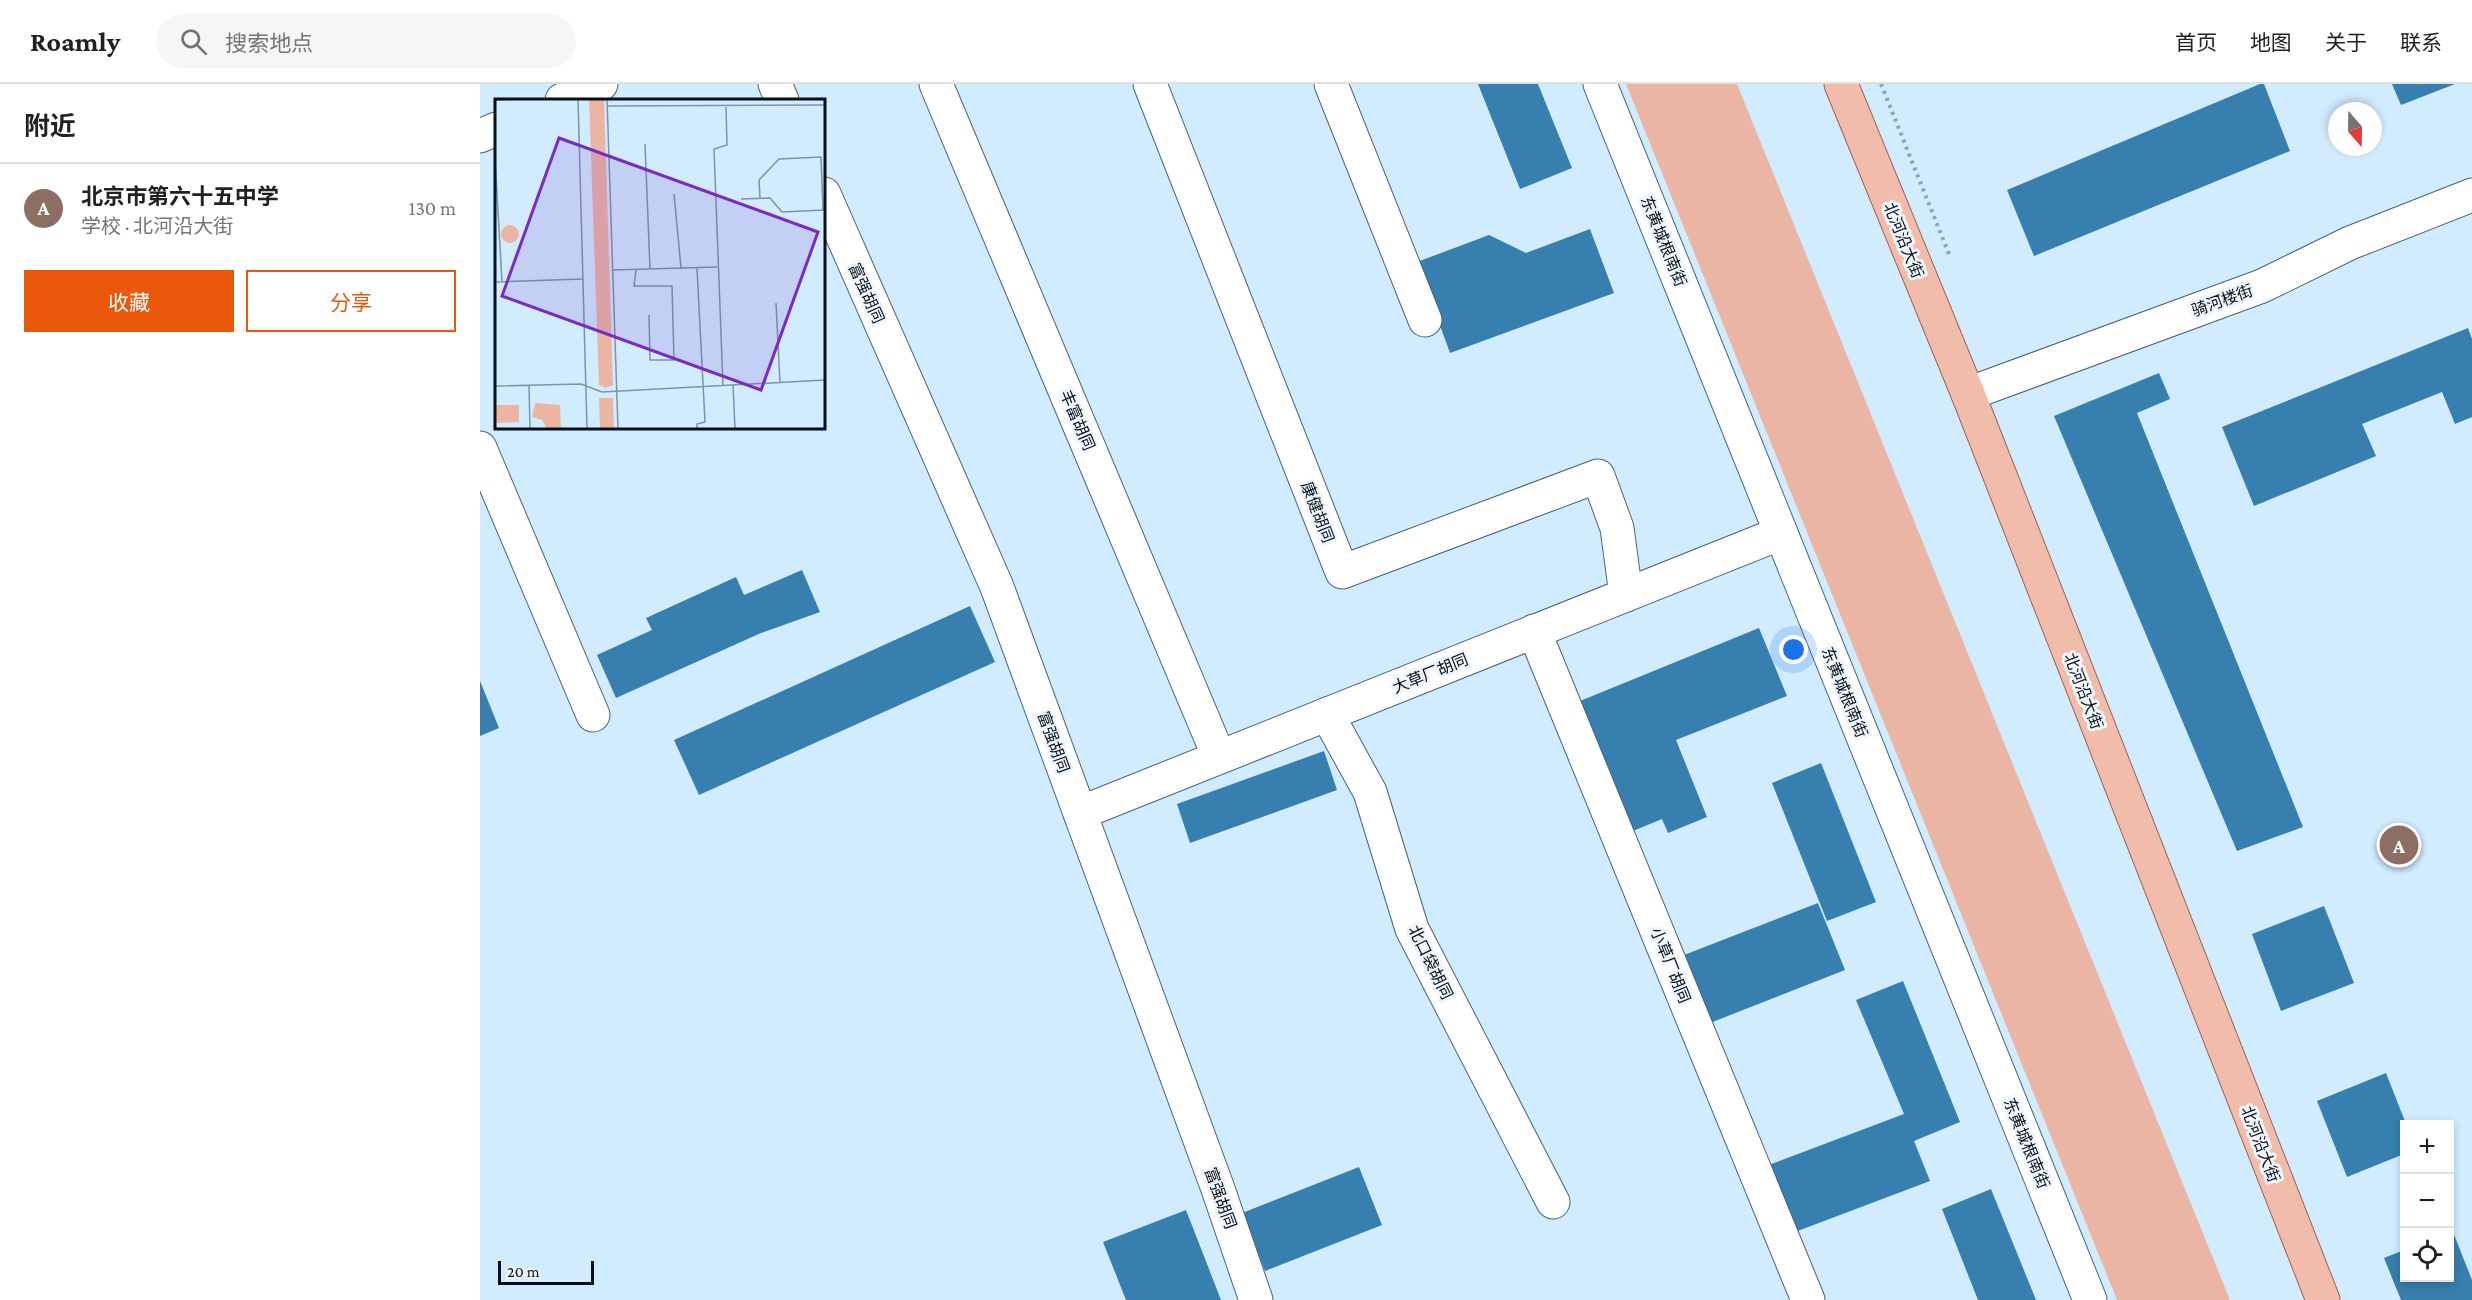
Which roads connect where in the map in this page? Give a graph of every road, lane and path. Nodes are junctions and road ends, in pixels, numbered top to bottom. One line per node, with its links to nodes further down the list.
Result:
1 (601, 84): 8 (street)
2 (775, 84): 9 (street)
3 (936, 84): 22 (street, 丰富胡同)
4 (1150, 84): 18 (street, 康健胡同)
5 (1331, 84): 14 (street)
6 (1600, 84): 17 (street, 东黄城根南街)
7 (1841, 84): 15 (main road, 北河沿大街)
8 (564, 99)
9 (782, 99)
10 (495, 129): 11 (street)
11 (480, 136)
12 (2472, 195): 15 (street, 骑河楼街)
13 (825, 196): 23 (street, 富强胡同)
14 (1425, 320)
15 (1968, 394): 28 (main road, 北河沿大街)
16 (480, 448): 21 (street)
17 (1781, 533): 18 (street, 大草厂胡同); 27 (street, 东黄城根南街)
18 (1626, 595): 19 (street, 大草厂胡同)
19 (1534, 631): 20 (street, 大草厂胡同); 26 (street, 小草厂胡同)
20 (1327, 714): 22 (street, 大草厂胡同); 24 (street, 北口袋胡同)
21 (592, 715)
22 (1219, 757): 23 (street, 大草厂胡同)
23 (1080, 813): 25 (street, 富强胡同)
24 (1553, 1202)
25 (1256, 1300)
26 (1808, 1300)
27 (2090, 1300)
28 (2323, 1300)

